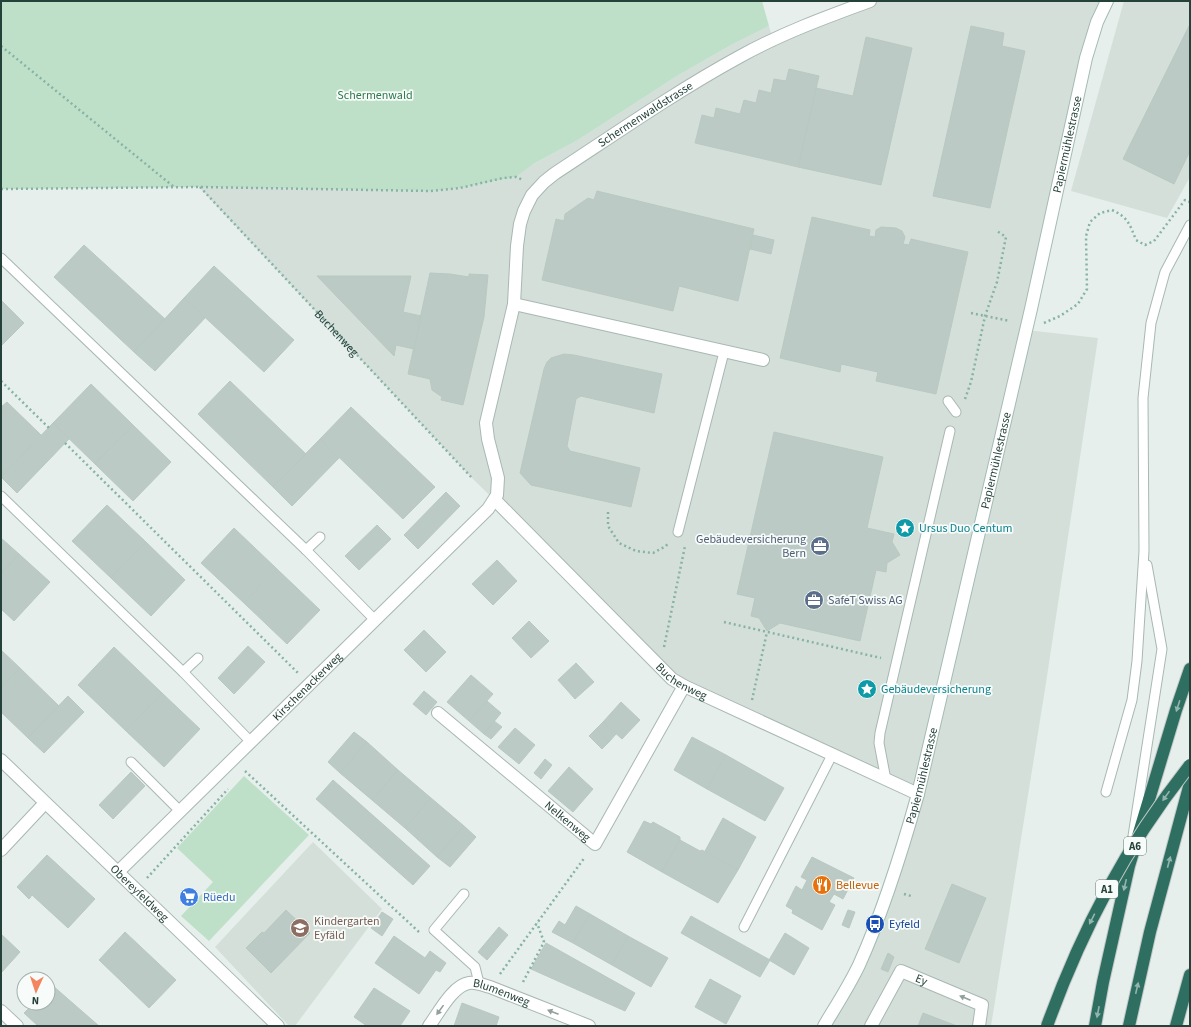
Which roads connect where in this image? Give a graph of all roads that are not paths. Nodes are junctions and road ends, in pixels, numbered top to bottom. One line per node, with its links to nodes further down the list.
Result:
1 (870, 1): 5 (street, Schermenwaldstrasse)
2 (1107, 1): 31 (street, Papiermühlestrasse)
3 (1190, 225): 16 (lane)
4 (1, 258): 15 (lane)
5 (514, 304): 6 (street); 12 (street, Schermenwaldstrasse)
6 (724, 352): 7 (street); 13 (lane)
7 (763, 360)
8 (948, 401): 9 (lane)
9 (956, 412)
10 (950, 432): 28 (lane)
11 (1, 496): 20 (lane)
12 (495, 500): 17 (street, Kirschenackerweg); 21 (street, Buchenweg)
13 (678, 532)
14 (320, 537): 15 (lane)
15 (306, 550): 17 (lane)
16 (1144, 551): 30 (lane); 35 (lane)
17 (375, 620): 23 (street, Kirschenackerweg)
18 (198, 658): 20 (lane)
19 (1190, 669): 35 (highway, A6, one-way to 35)
20 (183, 672): 23 (lane)
21 (684, 686): 22 (street, Nelkenweg); 24 (street, Buchenweg)
22 (438, 713)
23 (252, 742): 33 (street, Kirschenackerweg)
24 (832, 755): 28 (street, Buchenweg); 38 (lane)
25 (1, 760): 32 (street, Obereyfeldweg)
26 (131, 762): 33 (lane)
27 (1190, 765): 49 (highway, A1, one-way to 49, bridge)
28 (886, 780): 31 (street, Buchenweg)
29 (1190, 783): 51 (highway, one-way to 29)
30 (1106, 792)
31 (918, 794): 46 (street, Papiermühlestrasse)
32 (45, 803): 34 (street); 36 (street, Obereyfeldweg)
33 (180, 811): 36 (street, Kirschenackerweg)
34 (1, 850)
35 (1129, 866): 50 (highway, A6, one-way to 50)
36 (118, 872): 43 (street, Obereyfeldweg)
37 (464, 894): 40 (lane)
38 (744, 927)
39 (1190, 975): 52 (highway)
40 (485, 985): 44 (street, Blumenweg, one-way to 44); 45 (street, Blumenweg, one-way to 40)
41 (1, 1011): 42 (street)
42 (17, 1026)
43 (278, 1026)
44 (429, 1026)
45 (589, 1026)
46 (824, 1026)
47 (871, 1026): 48 (street, Ey, one-way to 47)
48 (979, 1026)
49 (1047, 1026)
50 (1095, 1026)
51 (1129, 1026)
52 (1176, 1026)

